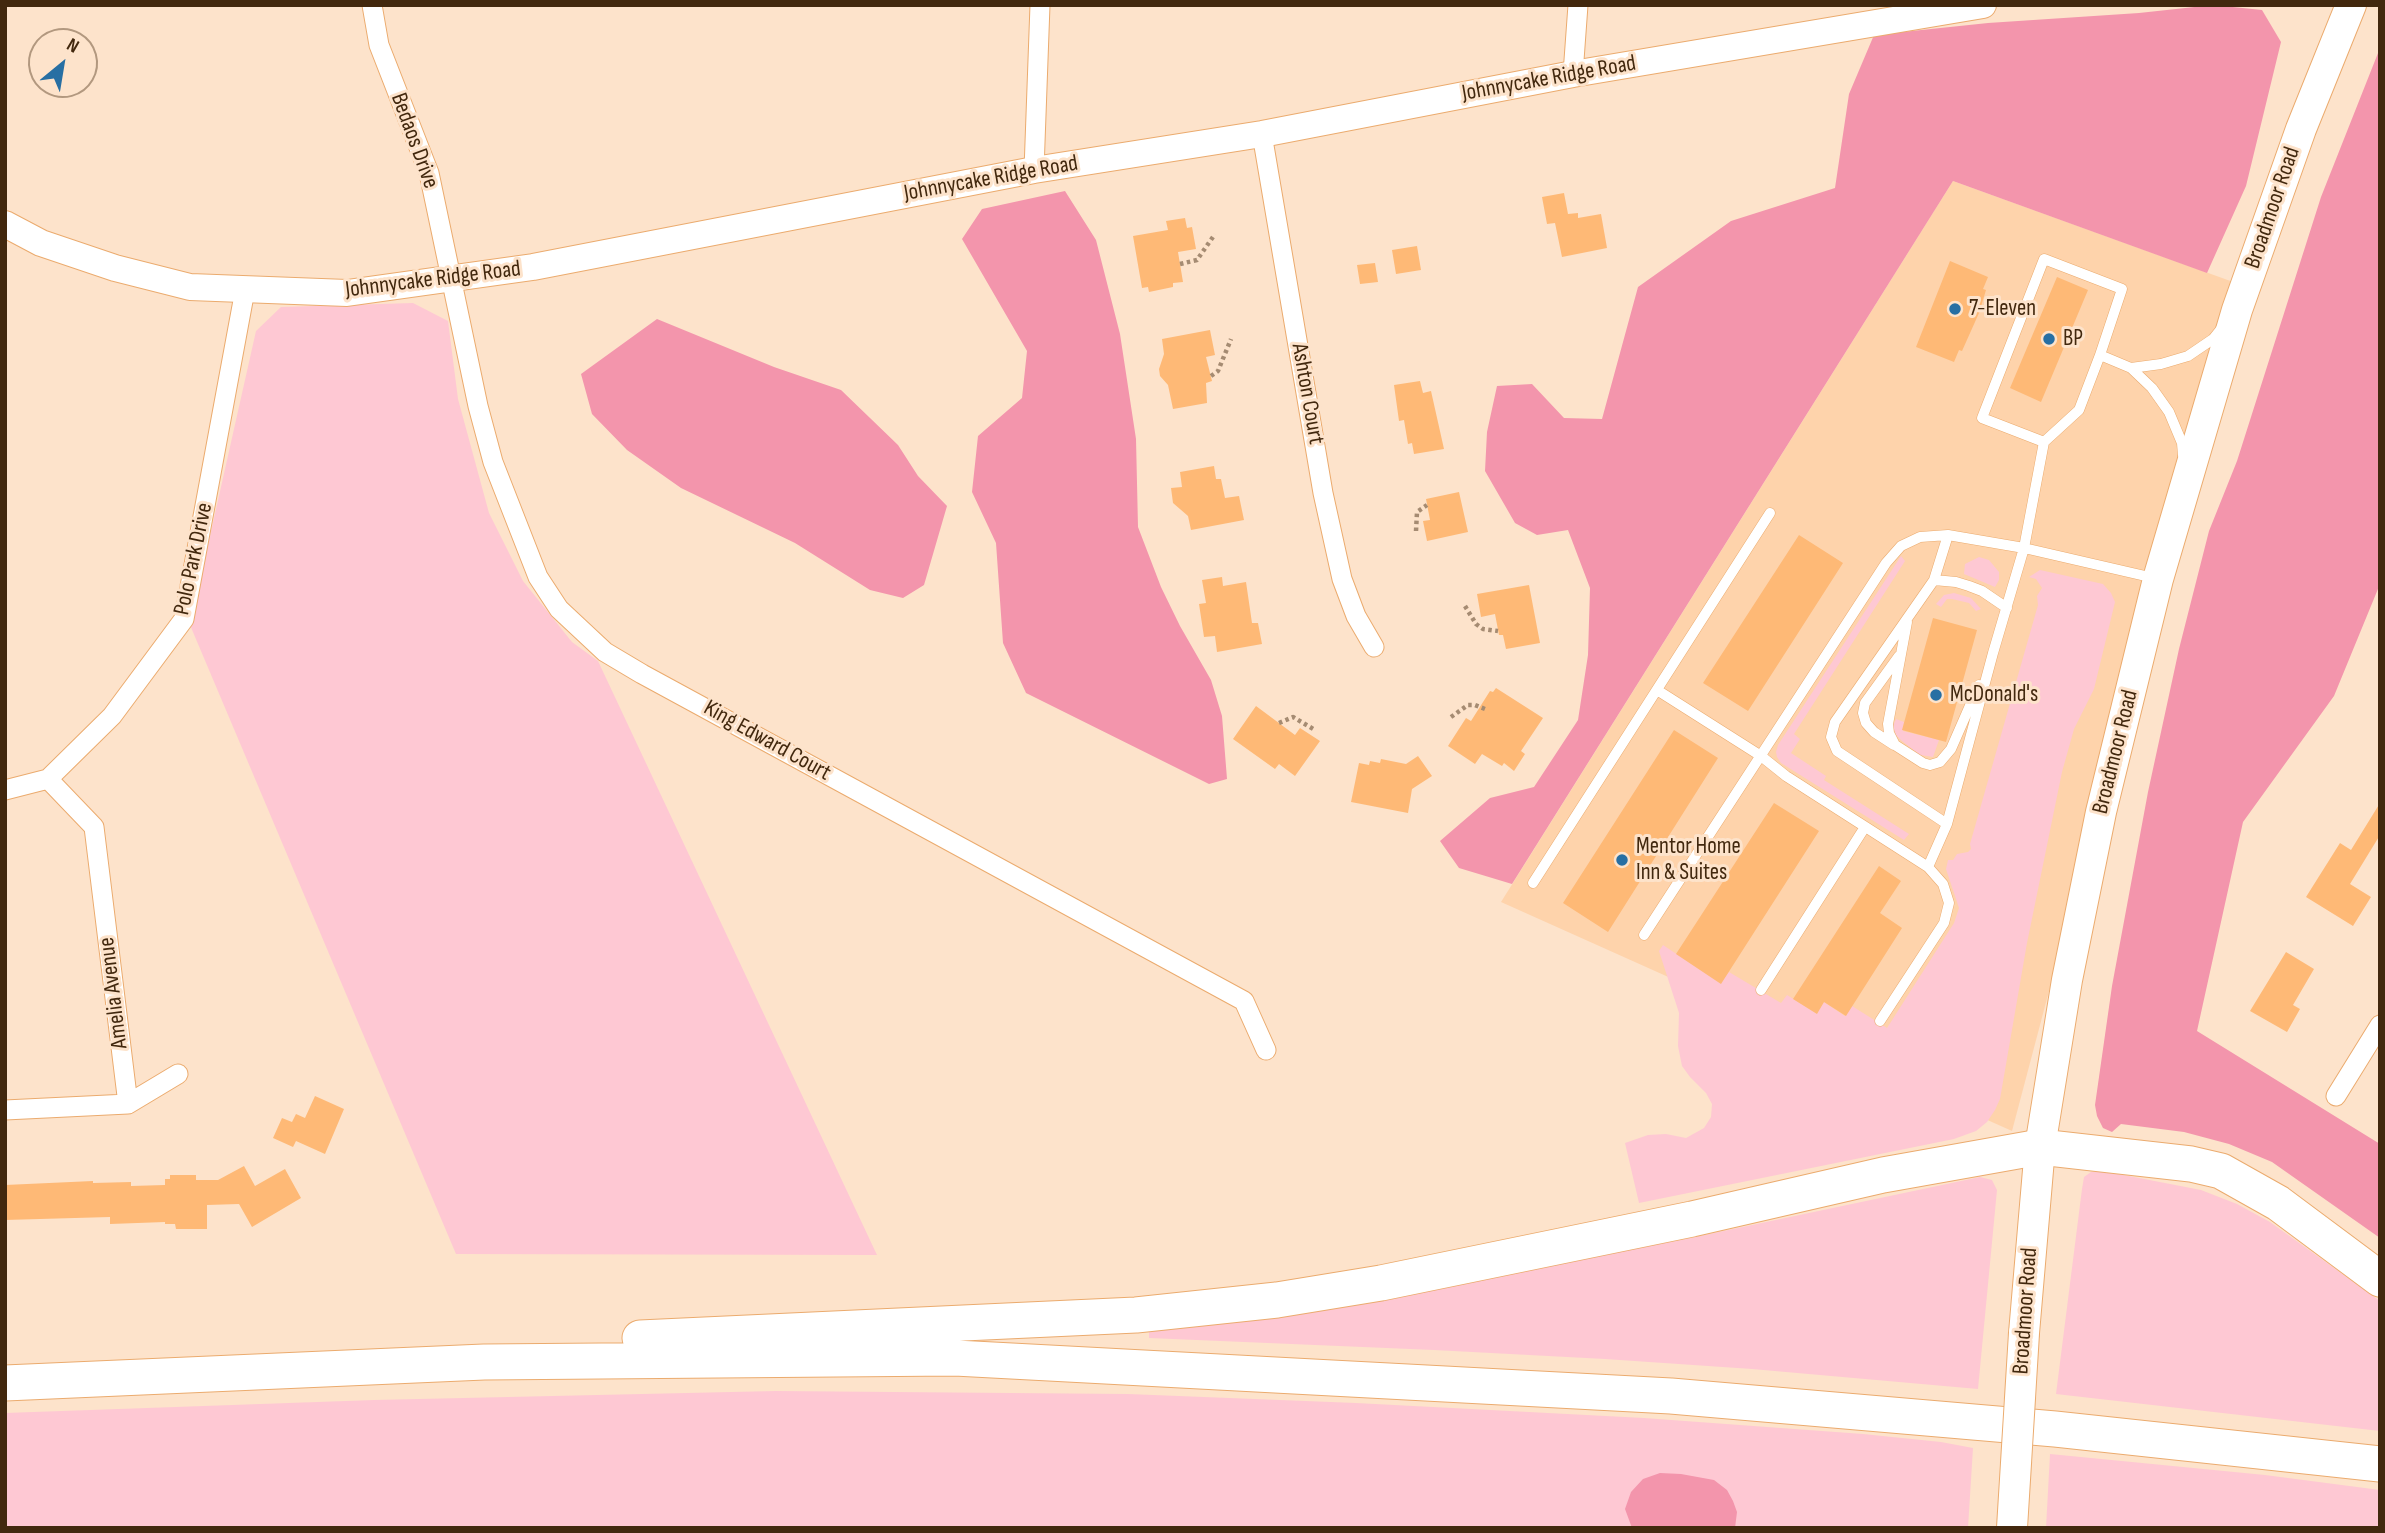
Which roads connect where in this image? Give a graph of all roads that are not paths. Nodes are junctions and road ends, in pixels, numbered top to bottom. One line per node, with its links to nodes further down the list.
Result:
1 (372, 5): 10 (street, Bedaos Drive)
2 (1040, 5): 8 (street)
3 (1578, 5): 6 (street)
4 (2351, 5): 12 (main road, Broadmoor Road)
5 (1972, 6): 6 (main road, Johnnycake Ridge Road)
6 (1573, 74): 7 (main road, Johnnycake Ridge Road)
7 (1262, 134): 8 (main road, Johnnycake Ridge Road); 24 (street, Ashton Court)
8 (1034, 170): 10 (main road, Johnnycake Ridge Road)
9 (5, 224): 11 (main road, Johnnycake Ridge Road)
10 (453, 279): 11 (main road, Johnnycake Ridge Road); 40 (street, King Edward Court)
11 (245, 290): 30 (street, Polo Park Drive)
12 (2237, 310): 14 (lane); 16 (main road, Broadmoor Road)
13 (2100, 355): 14 (lane); 15 (lane); 15 (lane)
14 (2131, 368): 16 (lane)
15 (2044, 442): 19 (lane)
16 (2186, 480): 20 (main road, Broadmoor Road)
17 (1770, 513): 27 (lane)
18 (1948, 535): 19 (lane); 21 (lane); 29 (lane)
19 (2024, 548): 20 (lane); 22 (lane)
20 (2158, 579): 45 (main road, Broadmoor Road)
21 (1934, 580): 22 (lane); 23 (lane)
22 (2007, 608): 26 (lane)
23 (1908, 618): 25 (lane); 32 (lane)
24 (1374, 648)
25 (1901, 652): 28 (lane); 28 (lane)
26 (1993, 653): 28 (lane); 32 (lane)
27 (1657, 690): 29 (lane); 35 (lane)
28 (1895, 745)
29 (1761, 756): 33 (lane); 36 (lane)
30 (48, 779): 31 (street); 43 (street, Amelia Avenue)
31 (5, 790)
32 (1947, 824): 34 (lane)
33 (1865, 827): 34 (lane); 37 (lane)
34 (1928, 867): 38 (lane)
35 (1532, 883)
36 (1644, 935)
37 (1761, 990)
38 (1880, 1021)
39 (2380, 1025): 42 (street)
40 (1266, 1050)
41 (178, 1074): 43 (street)
42 (2336, 1096)
43 (128, 1104): 44 (street)
44 (5, 1110)
45 (2040, 1147): 46 (highway); 47 (highway); 50 (main road, Broadmoor Road, bridge)
46 (2380, 1279)
47 (181, 1376): 48 (highway); 49 (highway)
48 (5, 1383)
49 (2380, 1464)
50 (2012, 1528)

